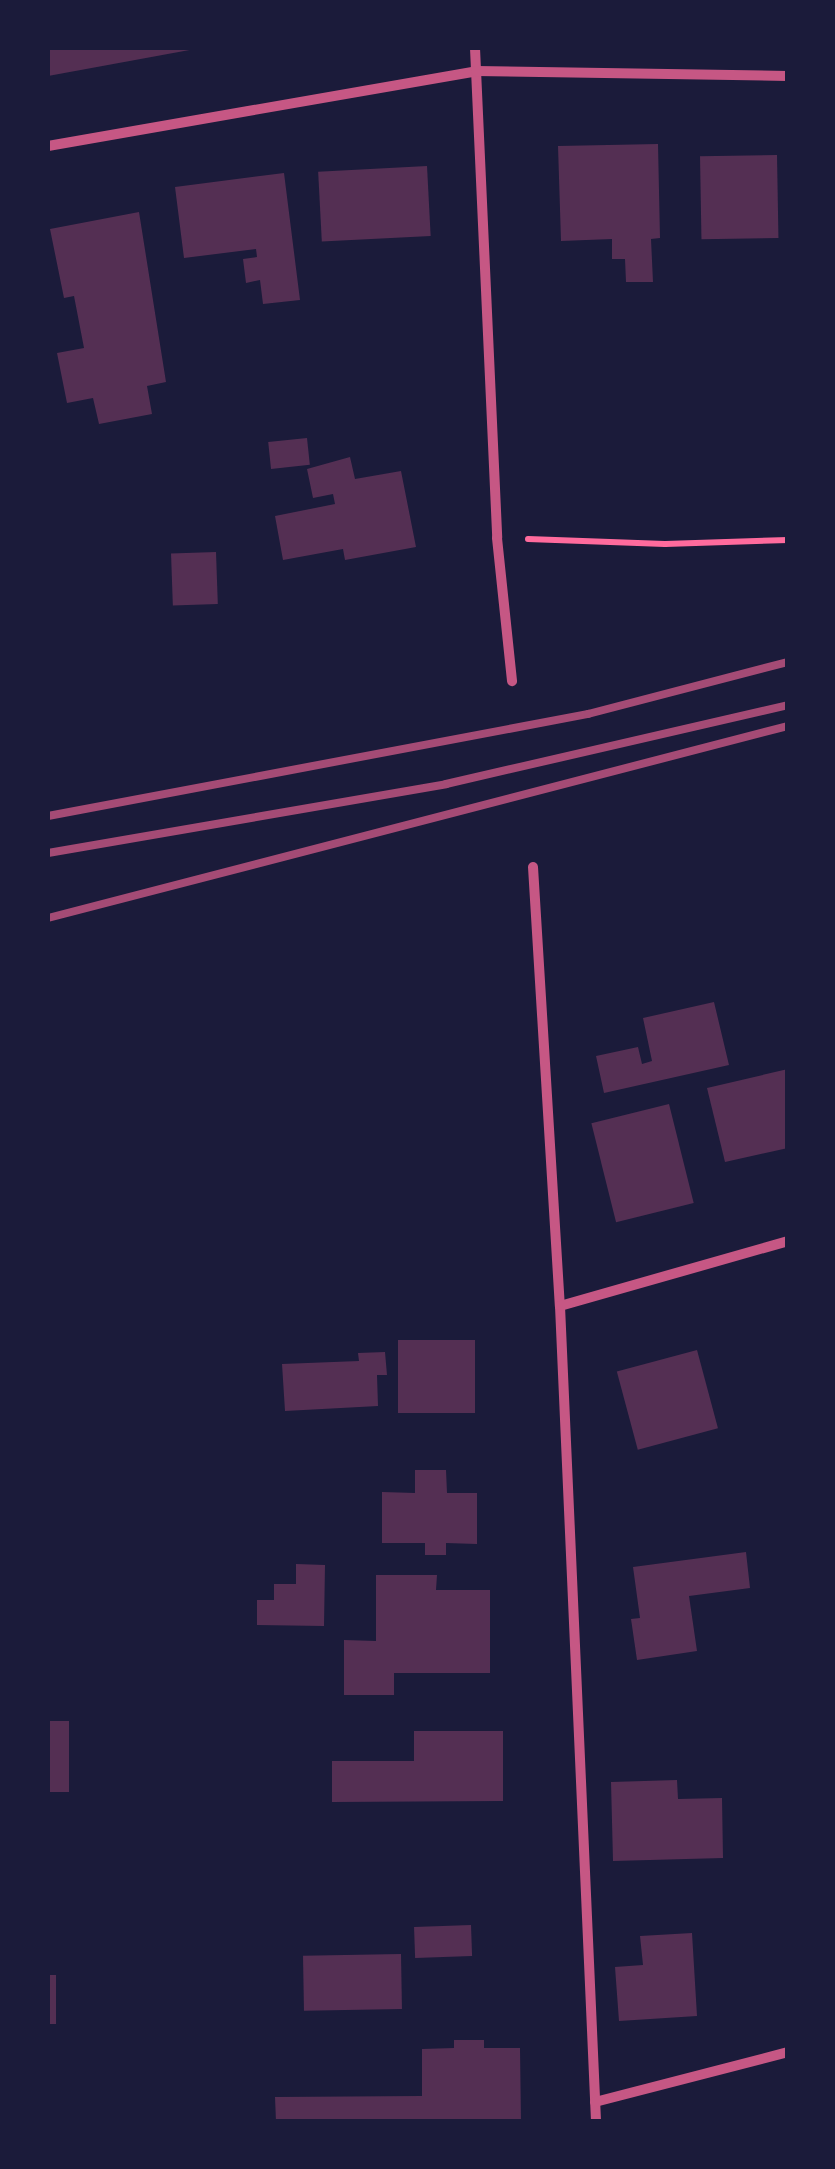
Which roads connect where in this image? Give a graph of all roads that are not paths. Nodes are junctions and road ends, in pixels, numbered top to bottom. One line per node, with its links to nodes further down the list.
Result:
1 (476, 48): 2 (street)
2 (476, 71): 3 (street); 4 (street); 5 (street)
3 (788, 76)
4 (48, 146)
5 (512, 681)
6 (533, 867): 8 (street)
7 (788, 1241): 8 (street)
8 (560, 1306): 10 (street)
9 (788, 2052): 10 (street)
10 (596, 2102): 11 (street)
11 (596, 2122)

